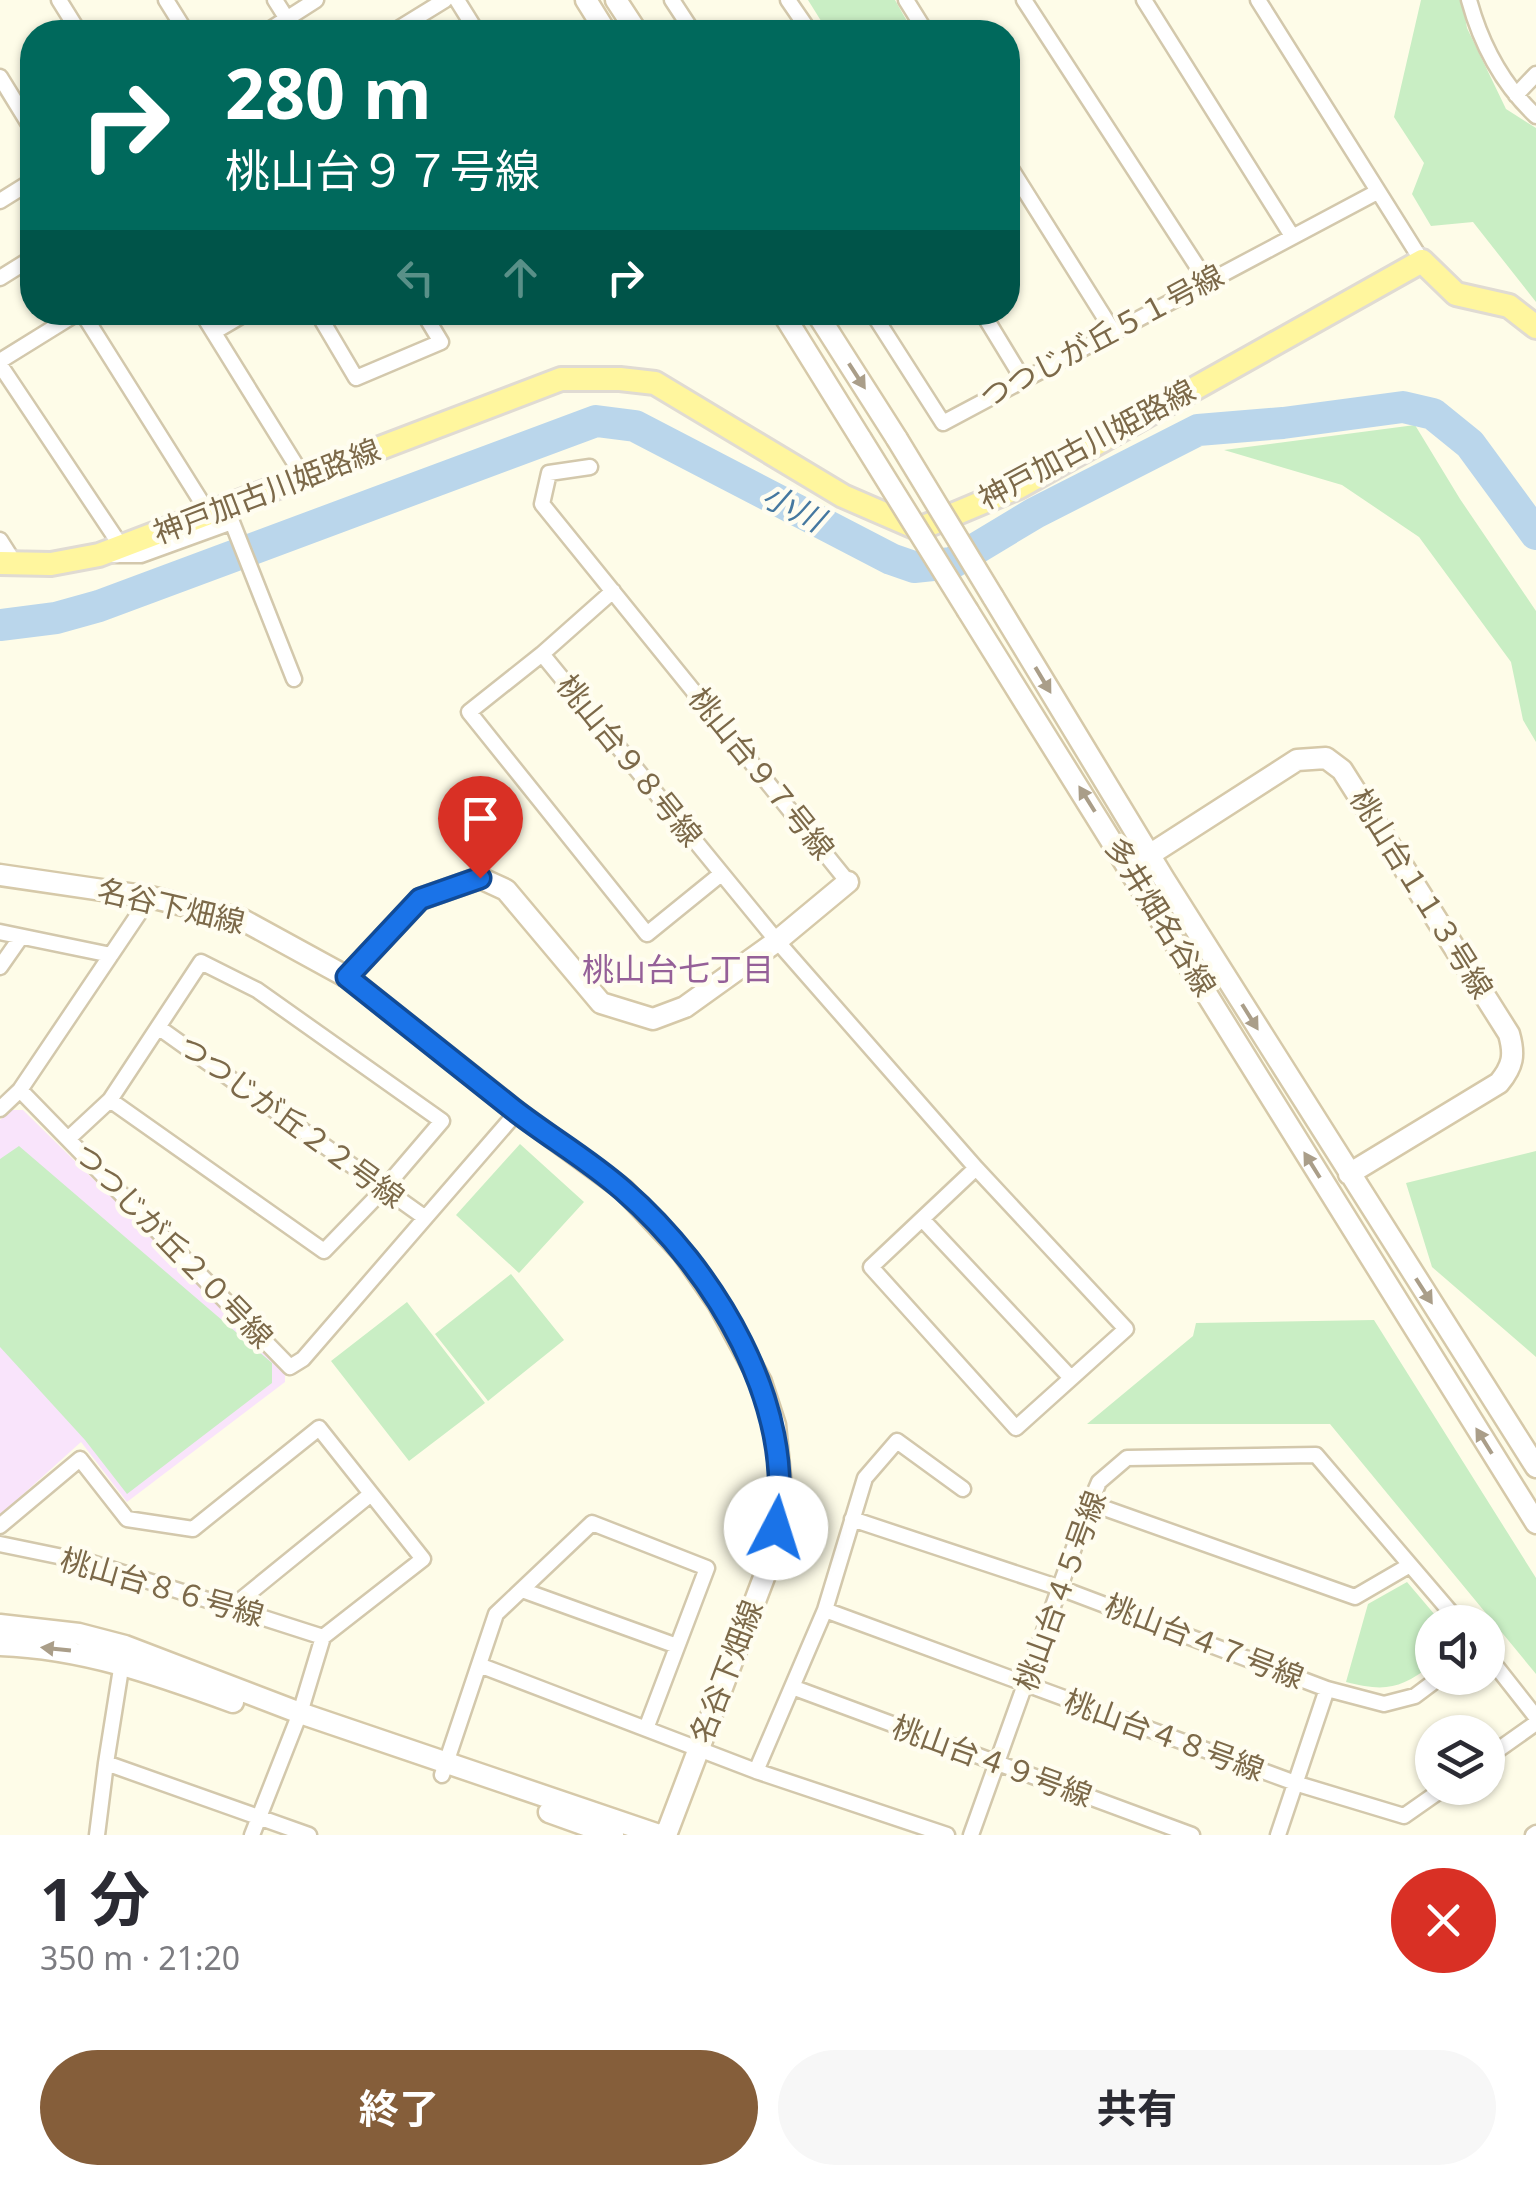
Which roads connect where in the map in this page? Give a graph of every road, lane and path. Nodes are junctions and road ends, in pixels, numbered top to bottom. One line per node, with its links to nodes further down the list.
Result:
1 (275, 0): 8 (street)
2 (316, 0): 8 (street)
3 (445, 0): 9 (street)
4 (1024, 0): 19 (street)
5 (1144, 0): 17 (street)
6 (1258, 0): 16 (street)
7 (1468, 0): 12 (street)
8 (287, 19)
9 (412, 20)
10 (1536, 74): 12 (street)
11 (0, 77): 13 (street)
12 (1516, 95): 14 (street)
13 (20, 110)
14 (1536, 116)
15 (1020, 183): 32 (street)
16 (1377, 192): 17 (street, つつじが丘５１号線); 18 (street)
17 (1292, 236): 19 (street, つつじが丘５１号線)
18 (1422, 260): 30 (main road); 36 (main road, 神戸加古川姫路線)
19 (1206, 280): 32 (street, つつじが丘５１号線)
20 (60, 325): 33 (street)
21 (89, 325): 37 (street)
22 (209, 325): 31 (street)
23 (226, 325): 31 (street)
24 (324, 325): 25 (street)
25 (431, 325)
26 (790, 325): 45 (street, 多井畑名谷線, one-way to 26, bridge)
27 (824, 325): 44 (street, 多井畑名谷線, one-way to 44, bridge)
28 (880, 325): 34 (street, つつじが丘５１号線)
29 (990, 325): 34 (street)
30 (1536, 327)
31 (214, 332): 36 (street)
32 (1113, 332): 34 (street, つつじが丘５１号線)
33 (0, 363): 39 (street)
34 (1024, 381)
35 (590, 467): 41 (street, 桃山台９７号線)
36 (304, 478): 37 (main road, 神戸加古川姫路線)
37 (209, 514): 39 (main road, 神戸加古川姫路線)
38 (0, 540): 40 (street)
39 (110, 551): 40 (main road, 神戸加古川姫路線); 43 (street)
40 (7, 562)
41 (613, 591): 42 (street, 桃山台９８号線); 48 (street, 桃山台９７号線)
42 (542, 654): 47 (street, 桃山台９８号線); 47 (street)
43 (294, 678)
44 (1149, 855): 45 (street, 桃山台１１３号線); 63 (street, 多井畑名谷線, one-way to 63); 63 (street, 桃山台１１３号線)
45 (1130, 868): 73 (street, 多井畑名谷線, one-way to 45)
46 (0, 874): 49 (street, 名谷下畑線)
47 (721, 874): 52 (street, 桃山台９８号線)
48 (848, 882): 52 (street, 桃山台９７号線)
49 (150, 897): 53 (street); 55 (street, 名谷下畑線)
50 (0, 932): 51 (street)
51 (22, 937): 53 (street); 54 (street)
52 (776, 941): 55 (street, 桃山台９７号線); 62 (street, 桃山台９８号線)
53 (111, 955): 57 (street)
54 (0, 967)
55 (347, 977): 60 (street, 名谷下畑線)
56 (158, 1026): 58 (street); 64 (street, つつじが丘２２号線); 64 (street)
57 (20, 1090): 59 (street); 61 (street, つつじが丘２０号線)
58 (110, 1100): 61 (street); 64 (street)
59 (0, 1109)
60 (518, 1112): 65 (street, つつじが丘２０号線); 97 (street, 名谷下畑線)
61 (68, 1139): 65 (street, つつじが丘２０号線)
62 (976, 1168): 66 (street); 67 (street, 桃山台９８号線)
63 (1349, 1174): 68 (street, 多井畑名谷線, one-way to 68)
64 (384, 1190): 65 (street, つつじが丘２２号線)
65 (424, 1218)
66 (922, 1219): 67 (street); 67 (street)
67 (1071, 1378)
68 (1536, 1467)
69 (963, 1489): 72 (street)
70 (371, 1494): 74 (street, 桃山台８６号線); 80 (street); 83 (street, 桃山台８６号線)
71 (1090, 1502): 76 (street); 76 (street, 桃山台４５号線); 77 (street, 桃山台４５号線)
72 (852, 1519): 77 (street, 桃山台４７号線); 81 (street)
73 (1536, 1523)
74 (0, 1526)
75 (0, 1544): 80 (street, 桃山台８６号線)
76 (1410, 1566): 79 (street, 桃山台４５号線)
77 (1060, 1588): 89 (street, 桃山台４５号線); 91 (street, 桃山台４７号線)
78 (522, 1590): 85 (street); 85 (street); 87 (street)
79 (1444, 1605)
80 (232, 1606): 83 (street, 桃山台８６号線)
81 (825, 1610): 89 (street, 桃山台４８号線); 90 (street)
82 (0, 1625): 86 (street, 名谷下畑線)
83 (324, 1637): 93 (street)
84 (0, 1644): 86 (street, 名谷下畑線, one-way to 84)
85 (677, 1646): 95 (street)
86 (123, 1654): 93 (street, 名谷下畑線); 98 (street)
87 (479, 1665): 95 (street); 100 (street)
88 (1505, 1679): 94 (street)
89 (1026, 1686): 99 (street, 桃山台４５号線); 102 (street, 桃山台４８号線)
90 (792, 1688): 99 (street, 桃山台４９号線); 101 (street)
91 (1327, 1689): 92 (street, 桃山台４７号線); 102 (street)
92 (1415, 1695)
93 (298, 1719): 100 (street, 名谷下畑線); 104 (street)
94 (1536, 1720): 96 (street)
95 (647, 1726): 97 (street)
96 (1505, 1744)
97 (697, 1746): 101 (street); 109 (street, 名谷下畑線)
98 (106, 1763): 104 (street); 105 (street)
99 (997, 1765): 111 (street, 桃山台４５号線); 112 (street, 桃山台４９号線)
100 (443, 1769): 108 (street, 名谷下畑線); 109 (street, 名谷下畑線)
101 (756, 1770): 110 (street)
102 (1298, 1784): 103 (street, 桃山台４８号線); 113 (street)
103 (1420, 1805)
104 (260, 1816): 106 (street); 107 (street)
105 (97, 1835)
106 (252, 1835)
107 (309, 1835)
108 (613, 1835)
109 (662, 1835)
110 (947, 1835)
111 (971, 1835)
112 (1192, 1835)
113 (1278, 1835)

